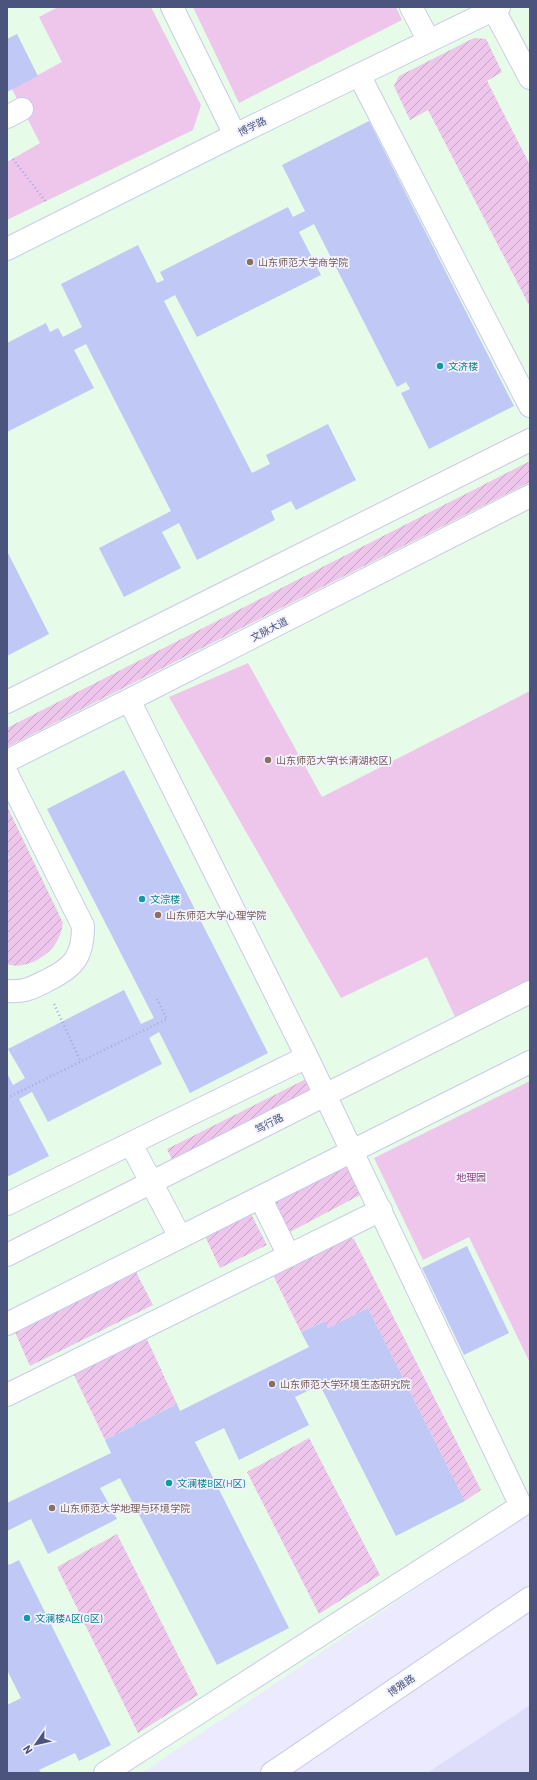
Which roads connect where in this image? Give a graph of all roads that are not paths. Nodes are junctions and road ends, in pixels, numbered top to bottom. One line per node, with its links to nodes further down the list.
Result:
1 (172, 7): 7 (street)
2 (411, 7): 4 (street)
3 (496, 8): 4 (street, 博学路); 6 (street)
4 (429, 41): 5 (street, 博学路)
5 (359, 75): 7 (street, 博学路); 9 (street)
6 (530, 78)
7 (235, 135): 8 (street, 博学路)
8 (7, 249)
9 (530, 406)
10 (530, 440): 13 (street)
11 (530, 496): 12 (street, 文脉大道)
12 (129, 700): 14 (street, 文脉大道); 18 (street)
13 (7, 702)
14 (7, 761)
15 (7, 774): 16 (street)
16 (7, 991)
17 (530, 992): 20 (street, 笃行路)
18 (307, 1057): 20 (street); 21 (street)
19 (530, 1062): 22 (street)
20 (325, 1095): 22 (street); 23 (street, 笃行路)
21 (131, 1144): 23 (street); 25 (street)
22 (352, 1151): 24 (street); 26 (street)
23 (151, 1183): 27 (street); 28 (street, 笃行路)
24 (260, 1197): 27 (street); 29 (street)
25 (7, 1204)
26 (381, 1210): 29 (street); 33 (street)
27 (180, 1237): 30 (street)
28 (7, 1255)
29 (289, 1256): 31 (street)
30 (7, 1324)
31 (7, 1395)
32 (530, 1598): 34 (street, 博雅路)
33 (105, 1773)
34 (272, 1773)

